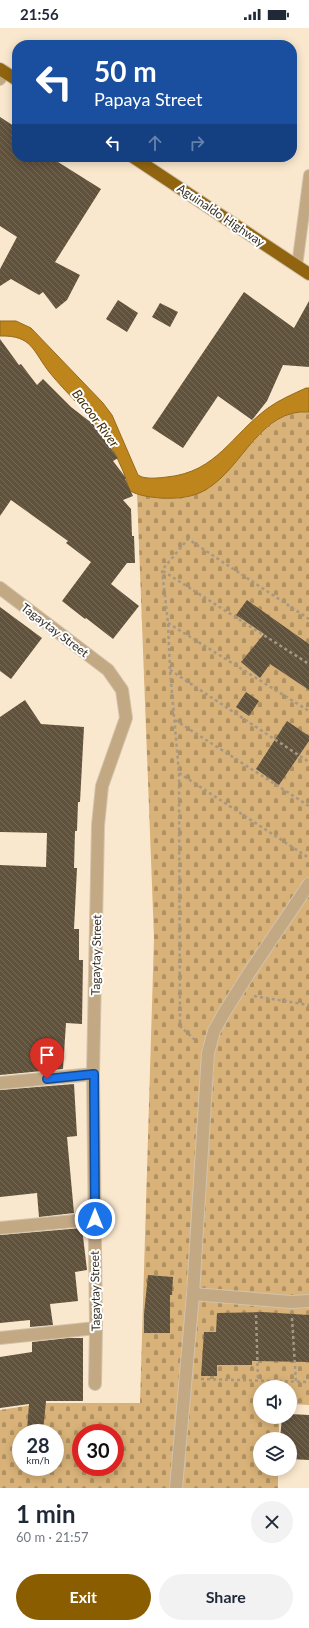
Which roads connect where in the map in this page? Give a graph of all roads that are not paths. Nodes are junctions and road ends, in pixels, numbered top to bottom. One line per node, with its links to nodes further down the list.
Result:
1 (2, 74): 2 (highway)
2 (12, 78)
3 (141, 162): 5 (highway, Aguinaldo Highway)
4 (309, 175): 5 (lane)
5 (297, 266): 6 (highway, Aguinaldo Highway)
6 (309, 274)
7 (0, 588): 9 (street, Tagaytay Street)
8 (309, 884): 13 (street)
9 (94, 1074): 10 (street); 11 (street, Tagaytay Street)
10 (0, 1083)
11 (95, 1219): 12 (street); 15 (street, Tagaytay Street)
12 (0, 1228)
13 (193, 1294): 14 (street); 18 (street)
14 (309, 1301)
15 (96, 1328): 16 (street); 17 (street, Tagaytay Street)
16 (0, 1338)
17 (95, 1384)
18 (176, 1488)

